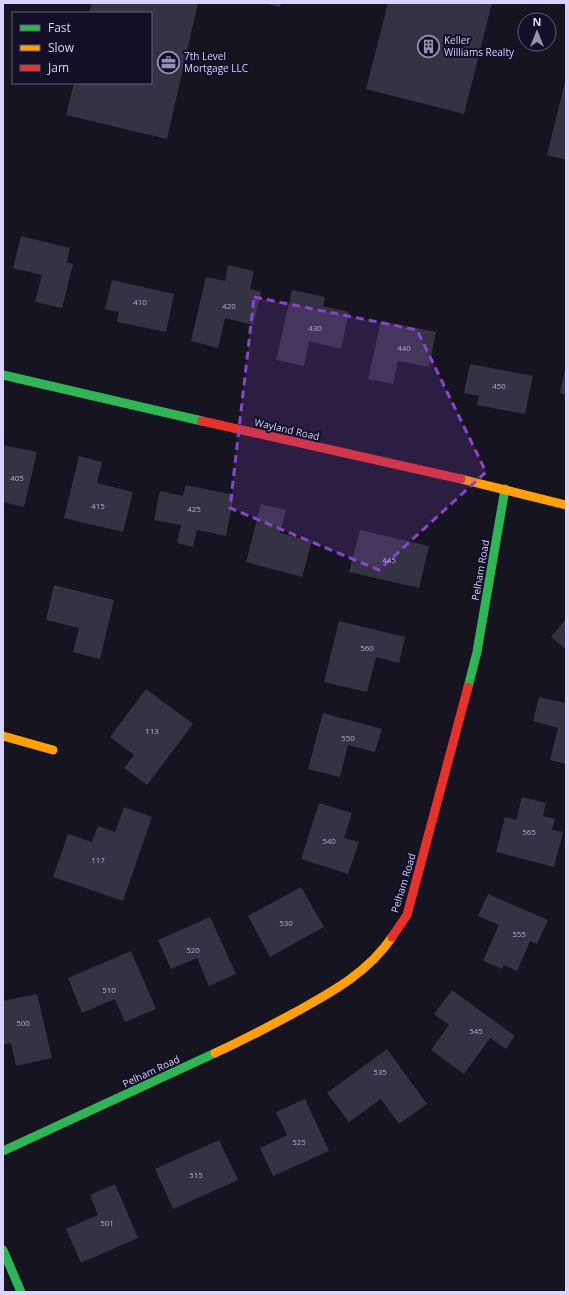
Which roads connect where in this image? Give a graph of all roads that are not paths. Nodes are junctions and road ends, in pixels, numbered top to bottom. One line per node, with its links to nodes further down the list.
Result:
1 (3, 375): 2 (street, Wayland Road)
2 (505, 489): 3 (street, Wayland Road); 6 (street, Pelham Road)
3 (566, 505)
4 (3, 736): 5 (street)
5 (53, 750)
6 (3, 1151)
7 (3, 1250): 8 (street)
8 (21, 1292)

